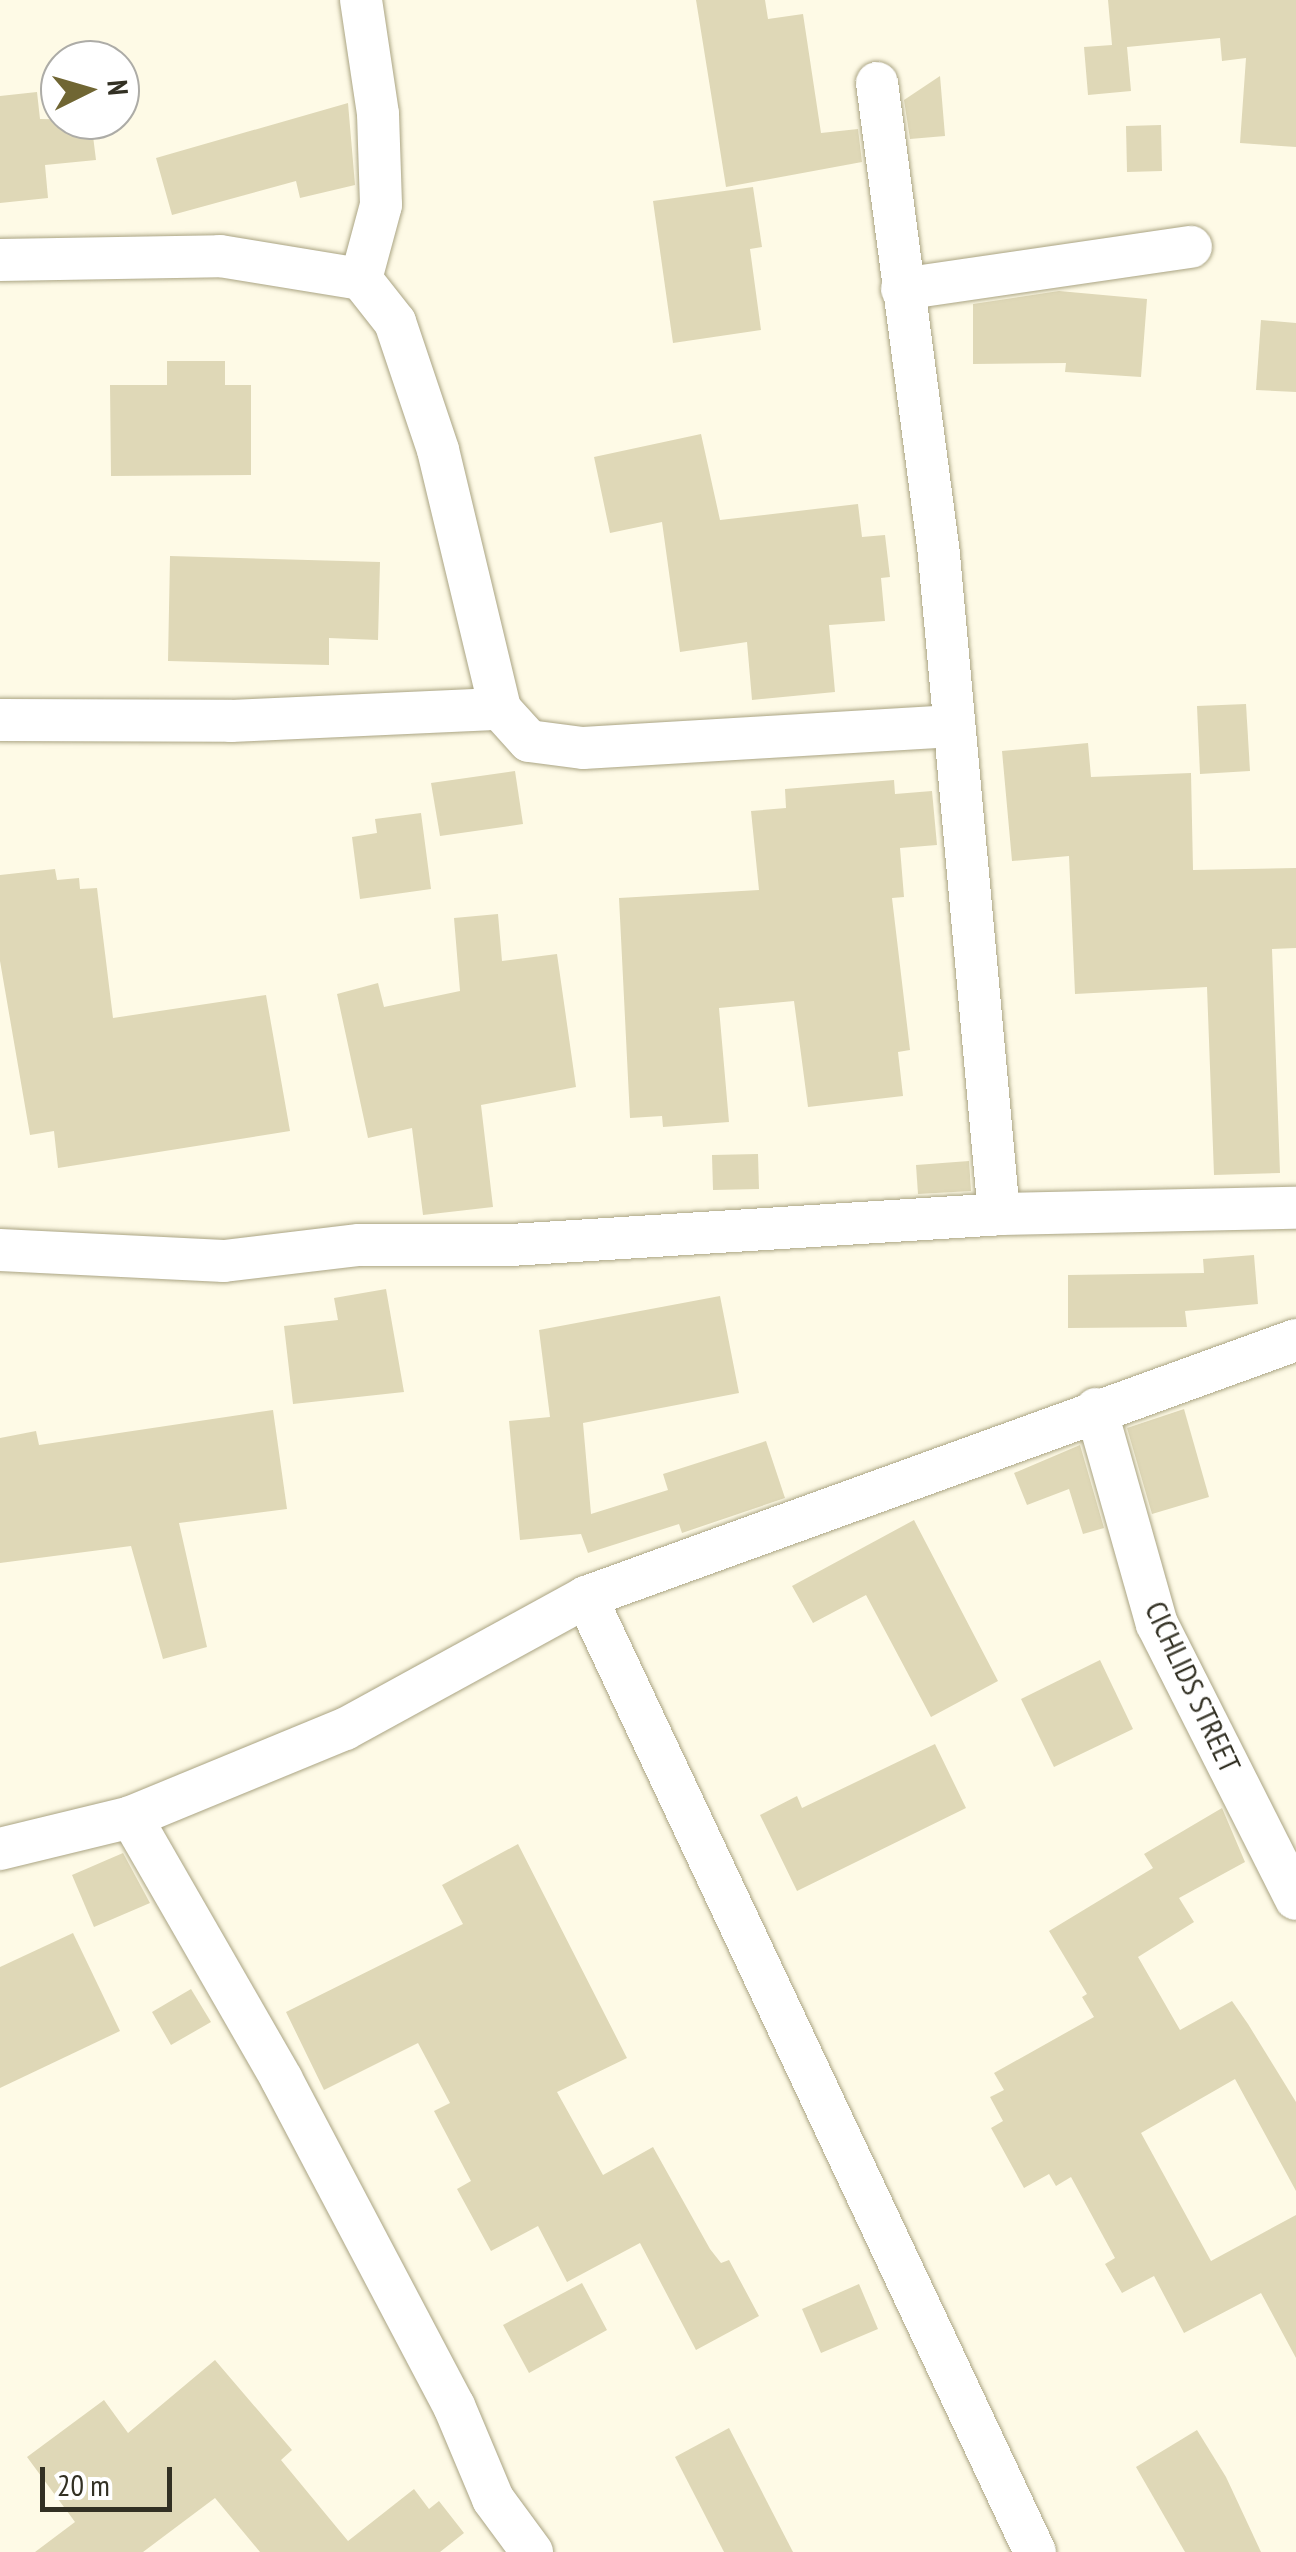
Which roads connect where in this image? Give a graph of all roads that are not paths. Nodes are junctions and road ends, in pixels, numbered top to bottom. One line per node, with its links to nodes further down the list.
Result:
1 (360, 0): 5 (street)
2 (877, 82): 6 (street)
3 (1191, 247): 6 (street)
4 (0, 260): 5 (street)
5 (361, 279): 7 (street)
6 (902, 288): 9 (street)
7 (500, 709): 8 (street); 9 (street)
8 (0, 720)
9 (953, 726): 11 (street)
10 (1296, 1208): 11 (street)
11 (998, 1214): 12 (street)
12 (0, 1250)
13 (1296, 1340): 14 (street)
14 (1096, 1409): 15 (street); 18 (street, CICHLIDS STREET)
15 (586, 1597): 16 (street); 20 (street)
16 (130, 1817): 17 (street); 19 (street)
17 (0, 1848)
18 (1296, 1900)
19 (532, 2552)
20 (1035, 2552)

